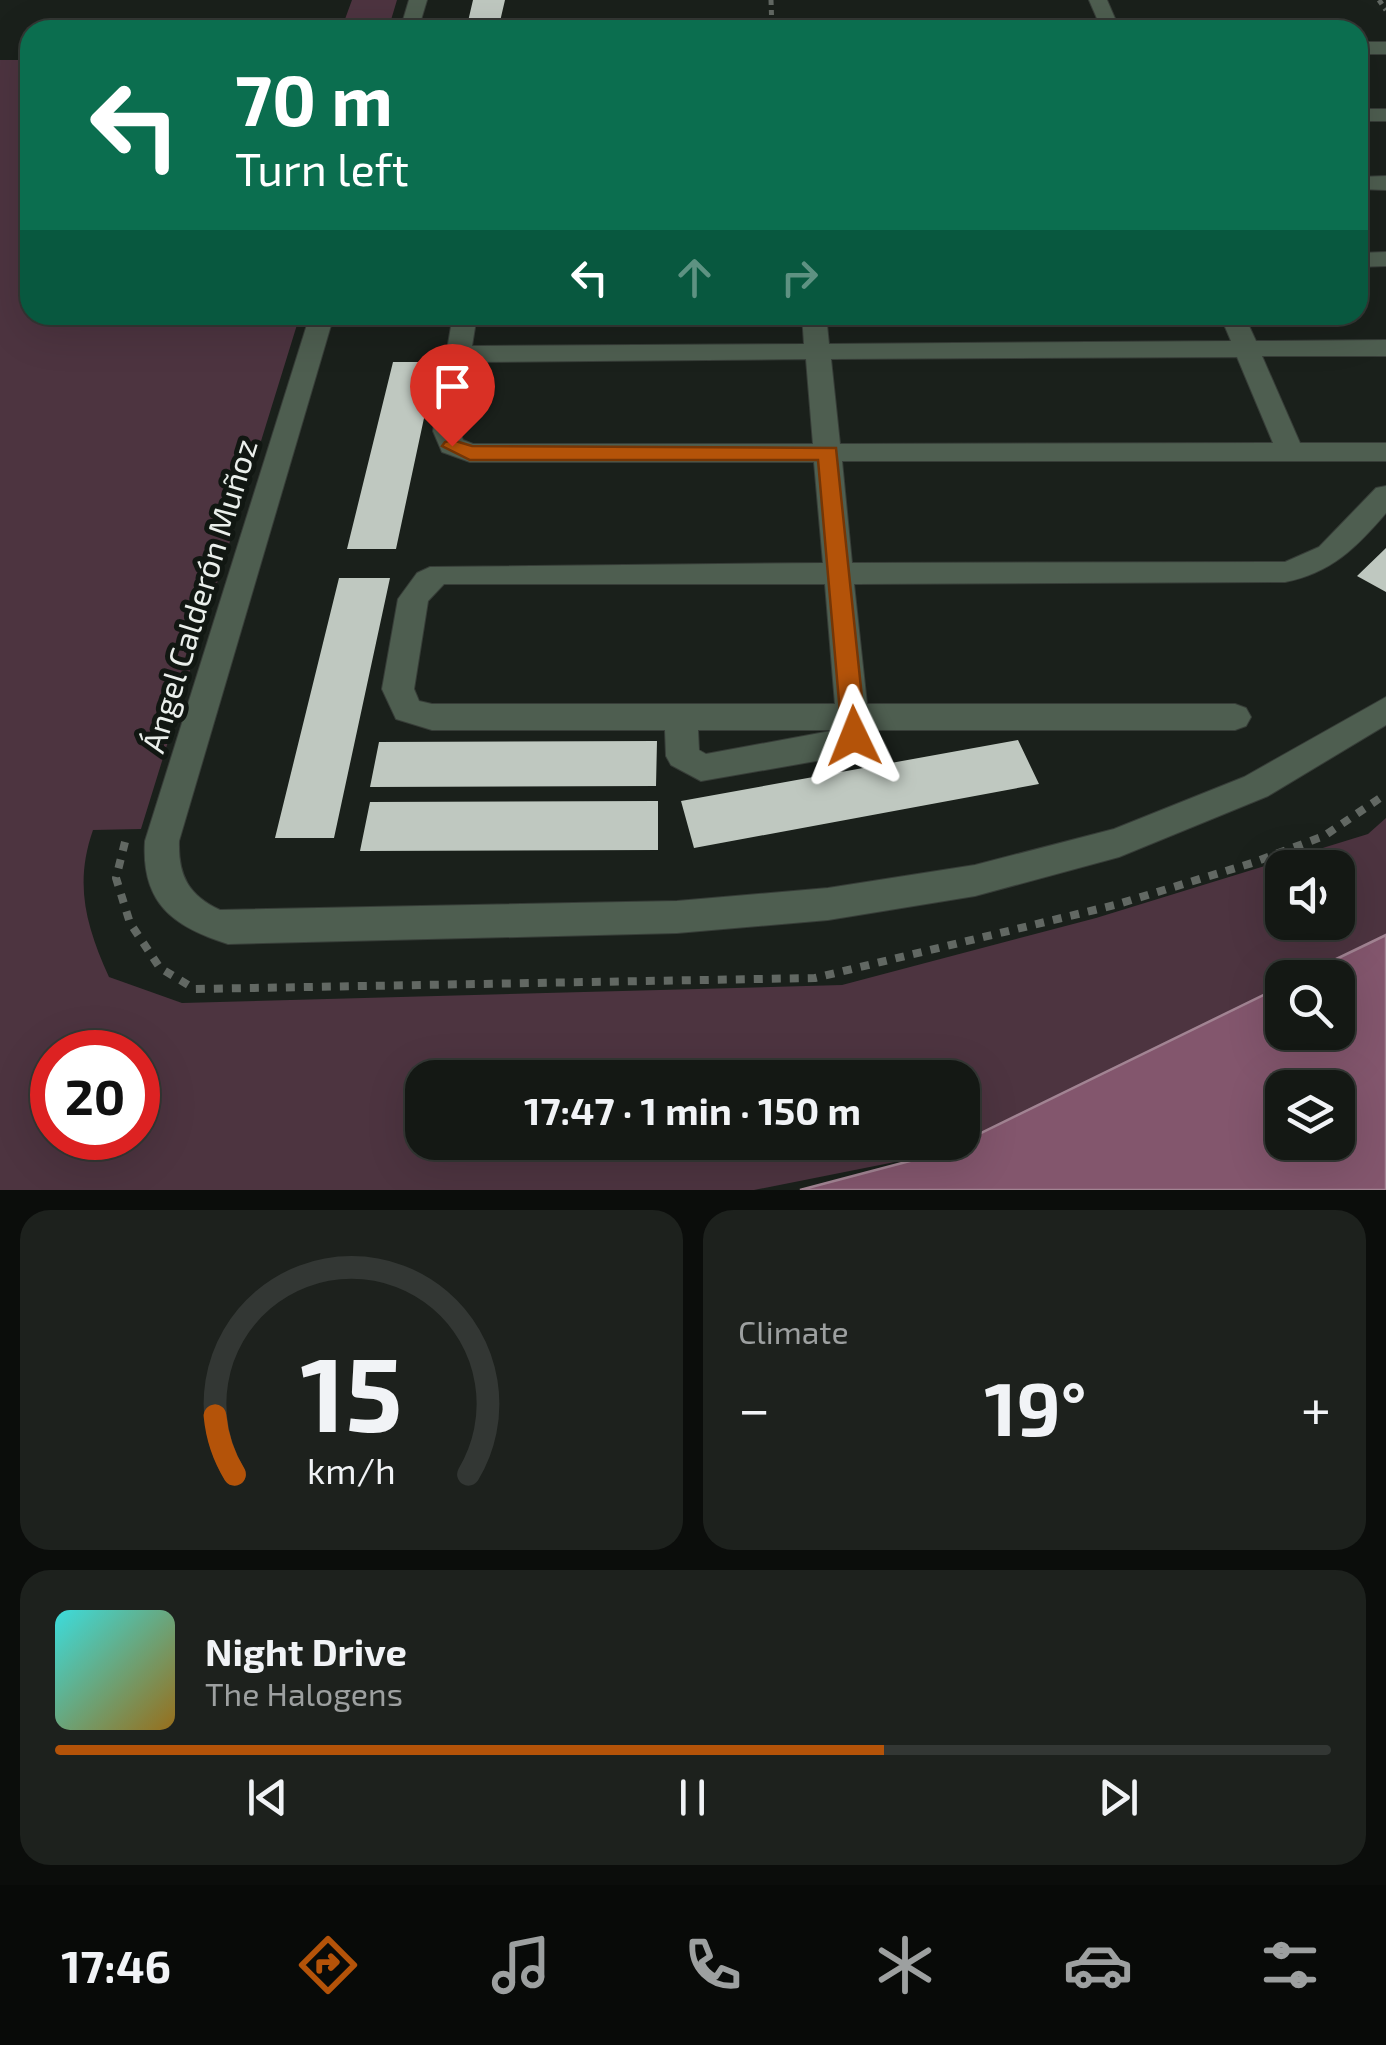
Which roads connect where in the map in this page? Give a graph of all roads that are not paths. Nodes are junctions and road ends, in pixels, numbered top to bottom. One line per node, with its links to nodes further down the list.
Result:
1 (319, 325): 14 (street, Ángel Calderón Muñoz)
2 (462, 325): 8 (street)
3 (815, 325): 7 (street)
4 (1236, 325): 6 (street)
5 (1386, 348): 6 (street)
6 (1246, 349): 7 (street); 9 (street)
7 (818, 351): 8 (street); 11 (street)
8 (457, 354): 11 (street)
9 (1290, 452): 10 (street); 11 (street)
10 (1386, 452)
11 (828, 453): 13 (street)
12 (1386, 494): 13 (street)
13 (840, 572): 15 (street); 16 (street)
14 (1386, 709)
15 (680, 716): 16 (street); 16 (street)
16 (855, 716): 17 (street)
17 (1235, 717)

